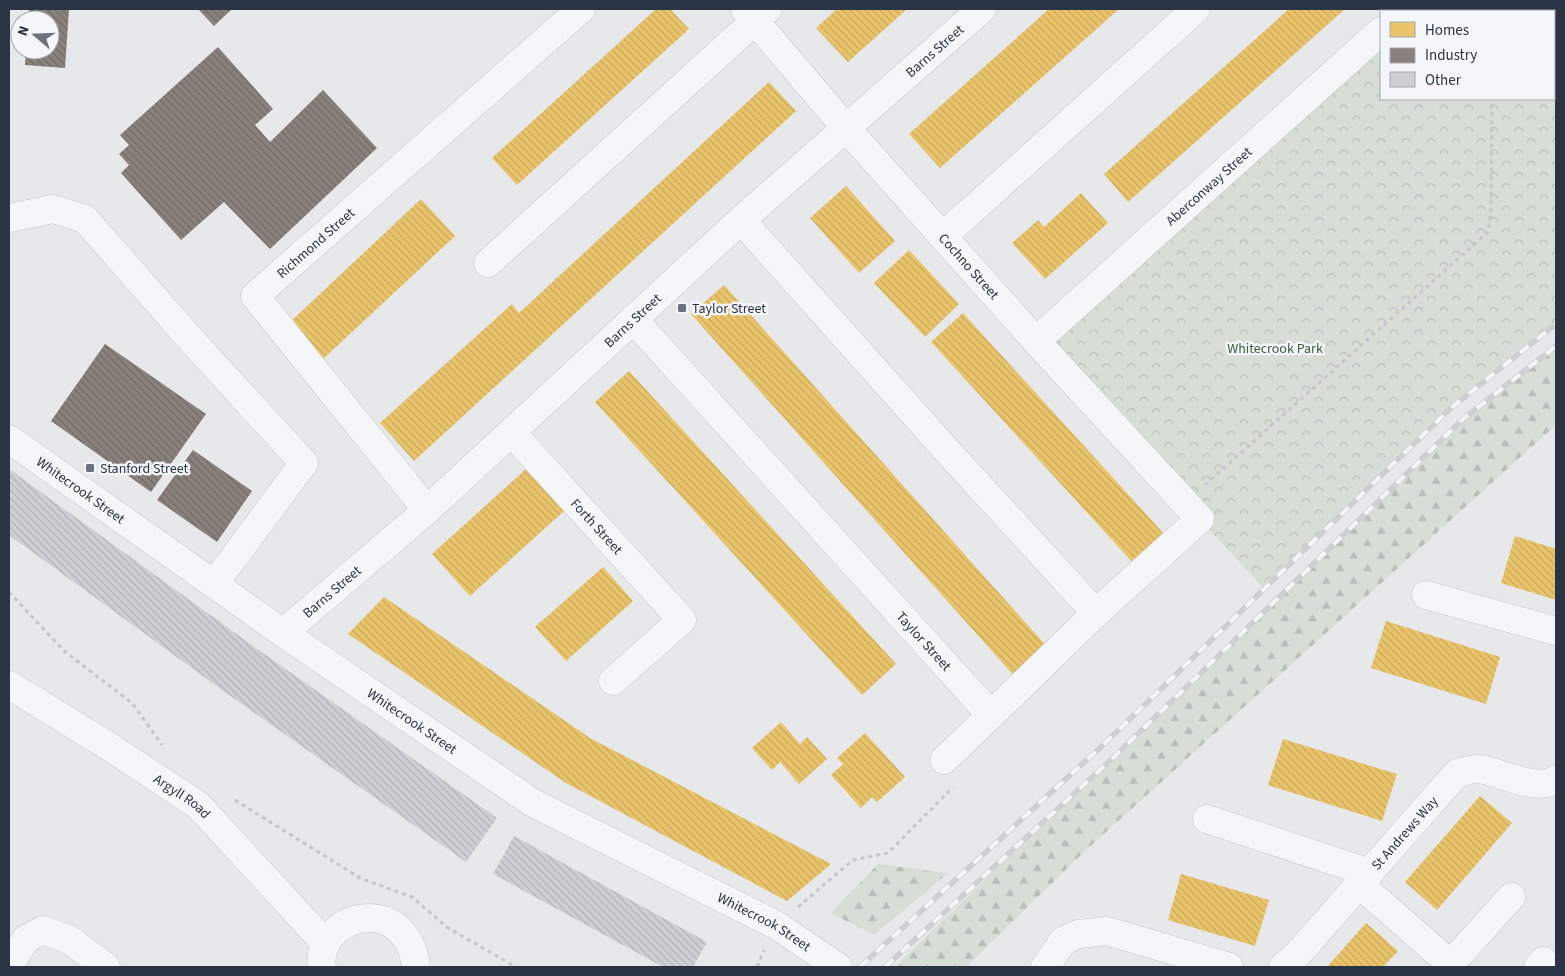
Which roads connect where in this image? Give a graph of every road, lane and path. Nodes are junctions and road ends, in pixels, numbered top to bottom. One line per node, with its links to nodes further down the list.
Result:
1 (581, 9): 16 (street, Richmond Street)
2 (982, 9): 7 (street, Barns Street)
3 (1196, 9): 10 (street)
4 (756, 13): 7 (street, Cochno Street); 11 (street)
5 (1380, 32): 13 (street, Aberconway Street)
6 (1492, 100): 17 (path)
7 (846, 128): 9 (street, Barns Street); 10 (street, Cochno Street)
8 (9, 218): 18 (street)
9 (741, 220): 12 (street, Barns Street); 21 (street)
10 (943, 236): 13 (street, Cochno Street)
11 (488, 263)
12 (633, 319): 14 (street, Barns Street); 26 (street, Taylor Street)
13 (1036, 341): 17 (street, Cochno Street)
14 (512, 433): 16 (street, Barns Street); 24 (street, Forth Street)
15 (9, 439): 18 (street, Whitecrook Street)
16 (427, 510): 23 (street, Barns Street)
17 (1192, 511): 21 (street)
18 (214, 584): 23 (street, Whitecrook Street)
19 (9, 592): 27 (path)
20 (1426, 595): 22 (street)
21 (1096, 613): 26 (street)
22 (1556, 631)
23 (283, 633): 34 (street, Whitecrook Street)
24 (613, 682)
25 (9, 685): 35 (street, Argyll Road)
26 (991, 715): 28 (street)
27 (168, 753)
28 (944, 760): 34 (path)
29 (1556, 779): 32 (street, St Andrews Way)
30 (233, 799): 40 (path)
31 (1207, 819): 32 (street)
32 (1364, 879): 37 (street); 44 (street, St Andrews Way)
33 (1510, 897): 37 (street)
34 (776, 925): 41 (street, Whitecrook Street)
35 (324, 956): 39 (street)
36 (9, 965): 38 (street)
37 (1451, 966)
38 (106, 967)
39 (416, 967)
40 (516, 967)
41 (838, 967)
42 (1045, 967): 43 (street)
43 (1229, 967)
44 (1283, 967)

